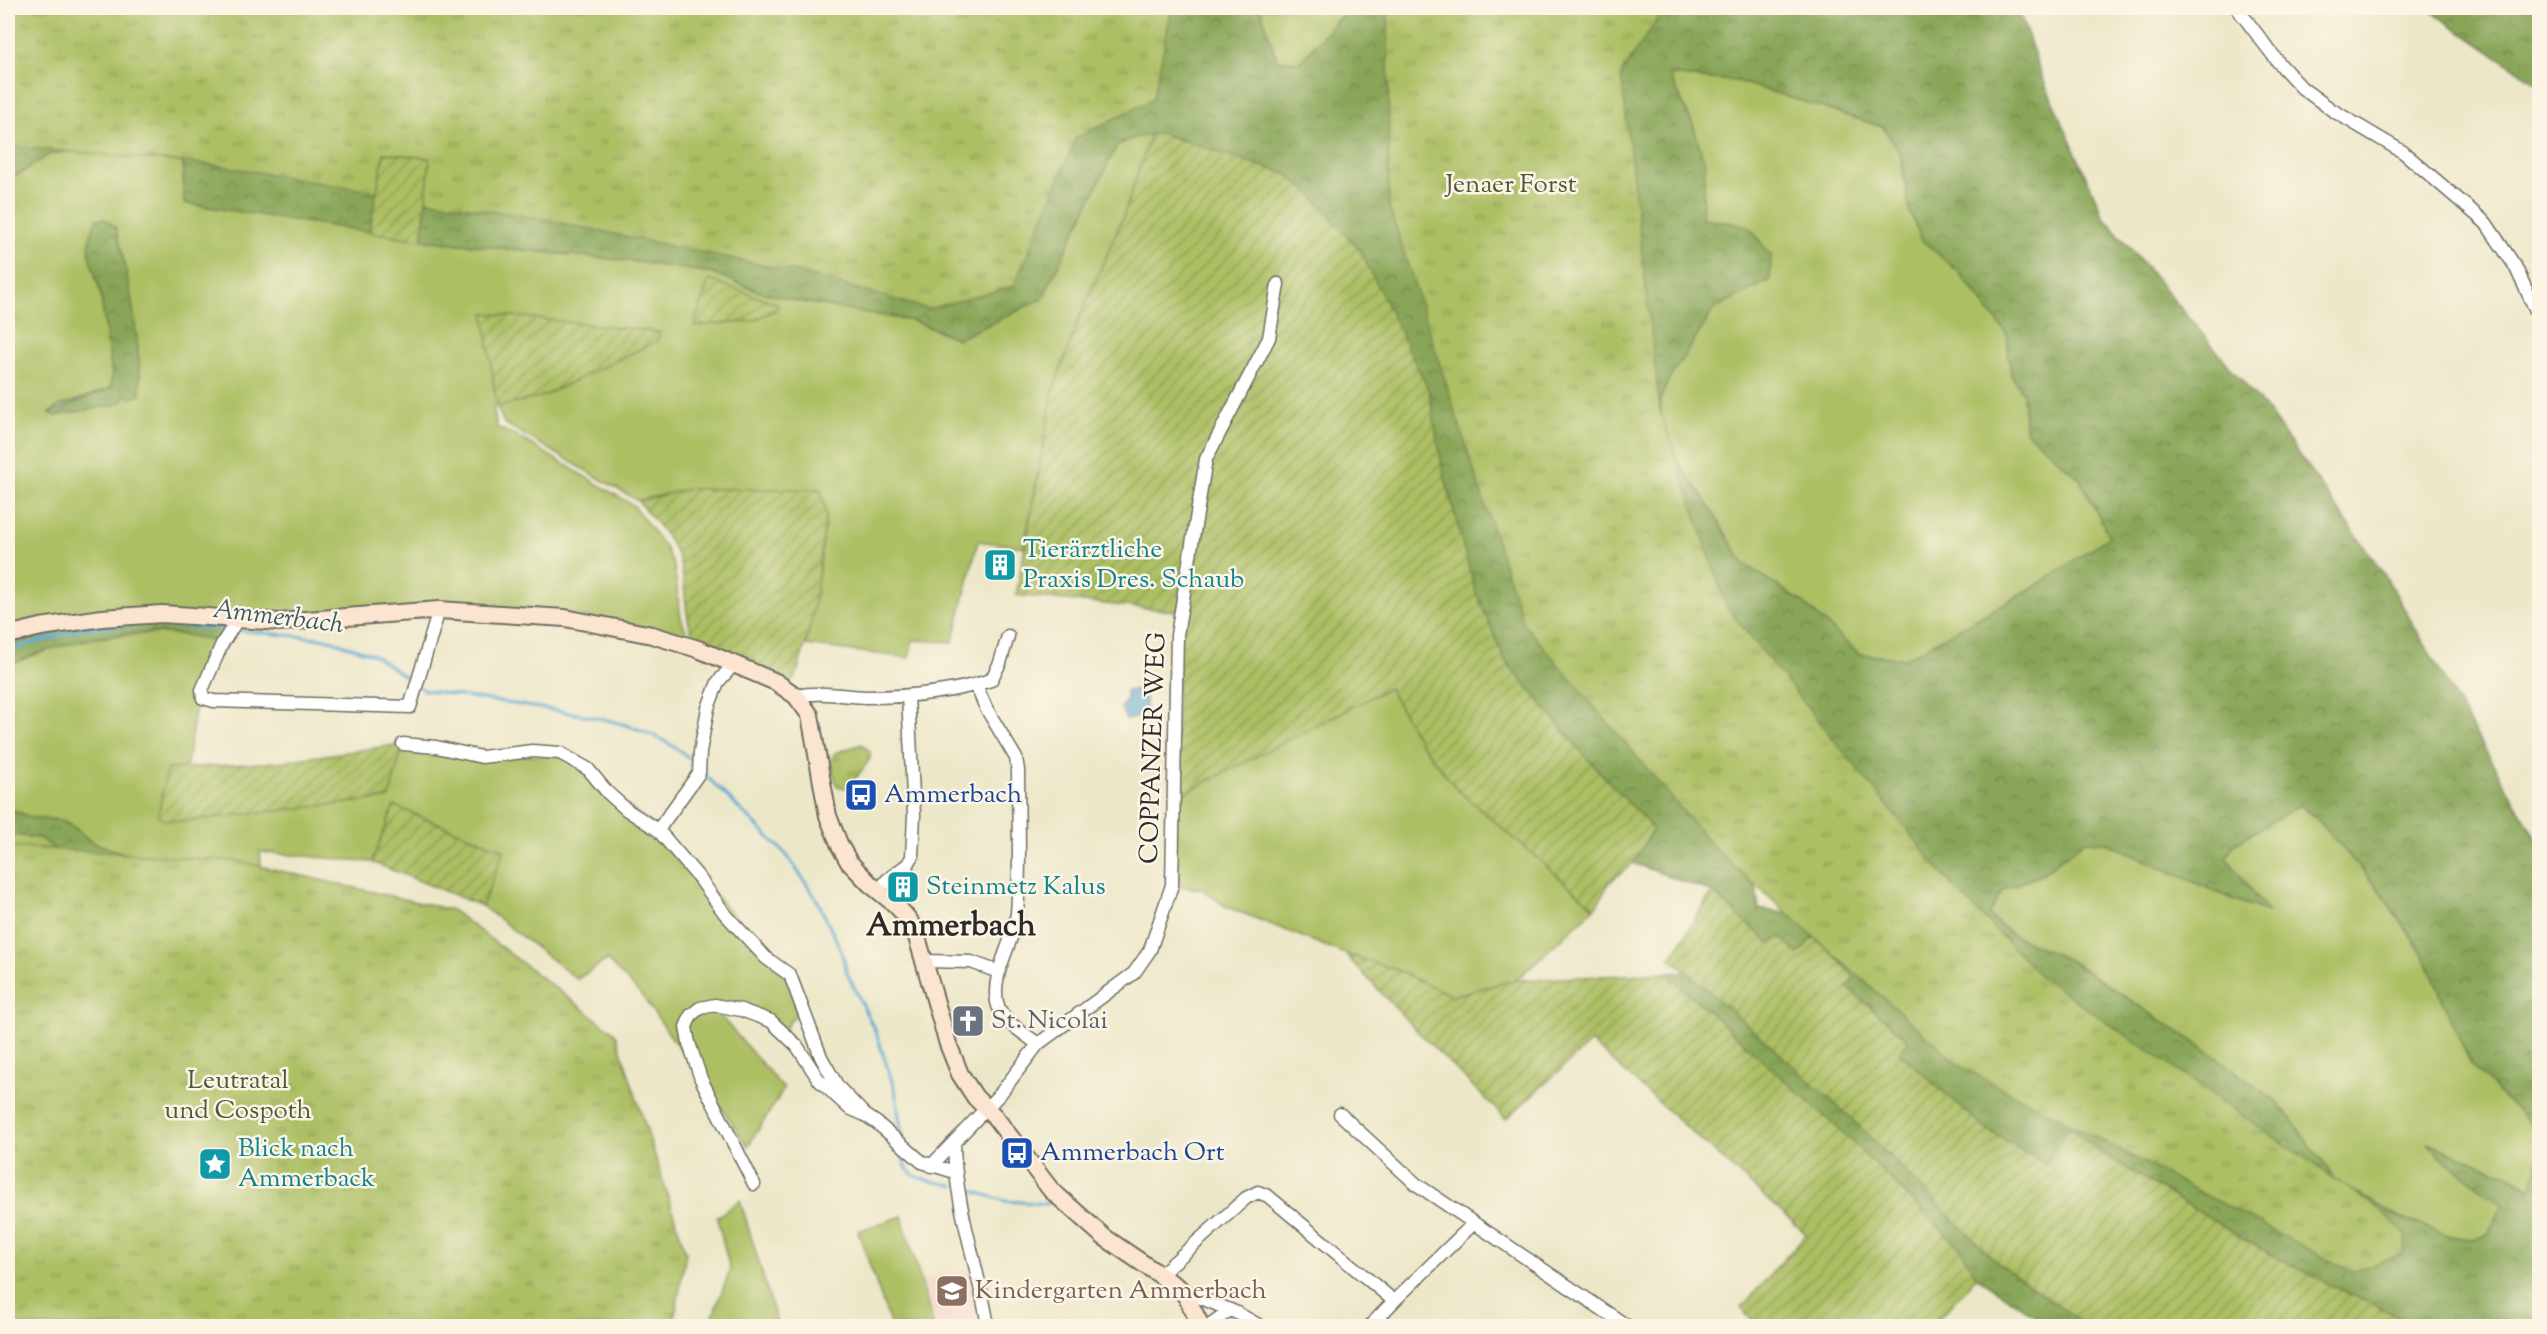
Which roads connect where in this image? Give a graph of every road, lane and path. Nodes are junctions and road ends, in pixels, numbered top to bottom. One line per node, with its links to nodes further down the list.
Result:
1 (2237, 8): 3 (street)
2 (1278, 284): 17 (street, COPPANZER WEG)
3 (2540, 319)
4 (439, 610): 5 (main road); 5 (street); 8 (main road)
5 (237, 620): 6 (main road)
6 (8, 635)
7 (1008, 636): 9 (street)
8 (733, 665): 10 (main road); 13 (street)
9 (976, 685): 11 (street); 16 (street)
10 (796, 696): 11 (street); 14 (main road)
11 (908, 696): 14 (street)
12 (403, 744): 13 (street)
13 (658, 830): 19 (street)
14 (879, 891): 15 (main road)
15 (925, 961): 16 (street); 18 (main road)
16 (999, 972): 17 (street)
17 (1038, 1044): 18 (street, COPPANZER WEG)
18 (986, 1106): 21 (street, COPPANZER WEG); 26 (main road)
19 (865, 1114): 22 (street); 24 (street)
20 (1340, 1114): 25 (street)
21 (954, 1144): 22 (street, COPPANZER WEG); 23 (street)
22 (931, 1166): 23 (street)
23 (956, 1176): 30 (street)
24 (754, 1184)
25 (1473, 1224): 28 (street); 35 (street)
26 (1161, 1274): 27 (main road); 28 (street)
27 (1179, 1288): 29 (street); 31 (main road)
28 (1394, 1301): 34 (street)
29 (1230, 1310): 32 (street); 33 (street)
30 (988, 1326)
31 (1201, 1326)
32 (1208, 1326)
33 (1260, 1326)
34 (1370, 1326)
35 (1627, 1326)

